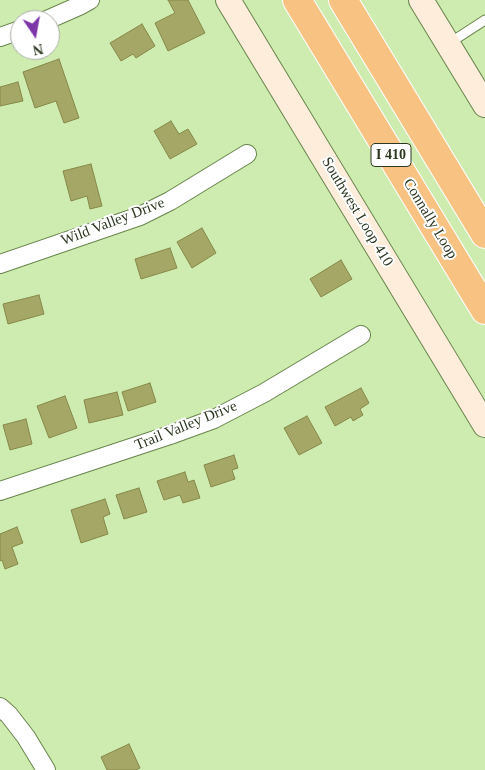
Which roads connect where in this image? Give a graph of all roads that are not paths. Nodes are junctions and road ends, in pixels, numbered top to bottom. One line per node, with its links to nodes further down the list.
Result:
1 (90, 0): 6 (street)
2 (228, 0): 15 (main road, Southwest Loop 410)
3 (296, 0): 13 (highway, Connally Loop / I 410)
4 (343, 0): 11 (highway, I 410)
5 (421, 0): 8 (main road)
6 (60, 14)
7 (485, 20): 8 (lane)
8 (448, 44): 9 (main road)
9 (485, 105)
10 (247, 154): 12 (street, Wild Valley Drive)
11 (485, 234)
12 (0, 264)
13 (485, 310)
14 (361, 335): 16 (street, Trail Valley Drive)
15 (485, 425)
16 (0, 492)
17 (0, 707): 18 (street)
18 (42, 764)

